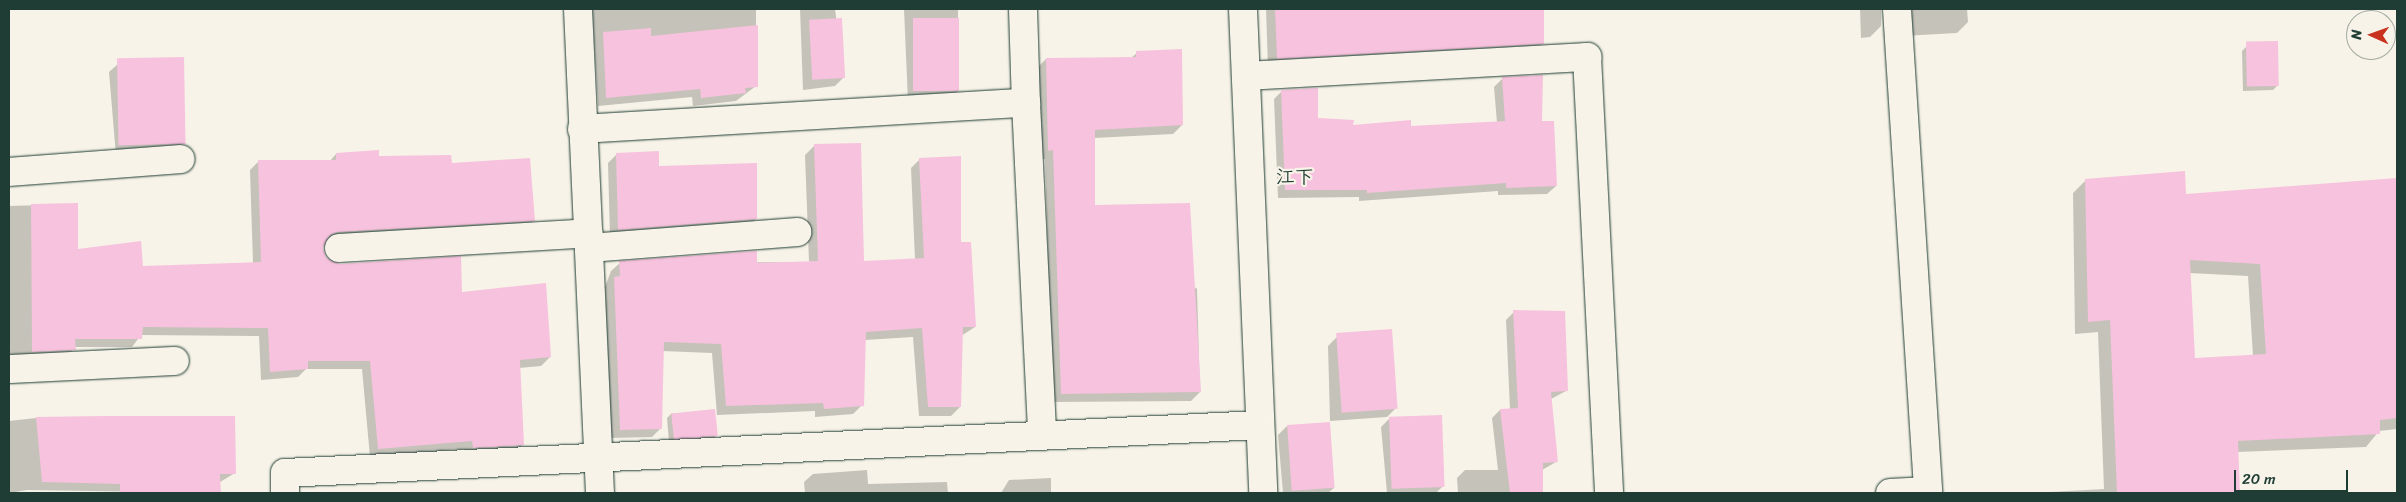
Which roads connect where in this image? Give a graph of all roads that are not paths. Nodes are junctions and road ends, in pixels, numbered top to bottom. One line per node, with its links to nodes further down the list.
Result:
1 (578, 9): 7 (street)
2 (1022, 9): 6 (street)
3 (1243, 9): 5 (street)
4 (1897, 9): 18 (street)
5 (1246, 76): 15 (street); 22 (street)
6 (1026, 103): 7 (street); 16 (street)
7 (582, 129): 11 (street)
8 (182, 160): 9 (street)
9 (9, 172)
10 (797, 232): 11 (street)
11 (589, 240): 12 (street); 17 (street)
12 (340, 248)
13 (175, 361): 14 (street)
14 (9, 369)
15 (1258, 425): 16 (street); 21 (street)
16 (1042, 435): 17 (street)
17 (598, 459): 19 (street); 20 (street)
18 (1928, 492): 23 (street)
19 (285, 493)
20 (600, 493)
21 (1263, 493)
22 (1609, 493)
23 (1890, 493)

